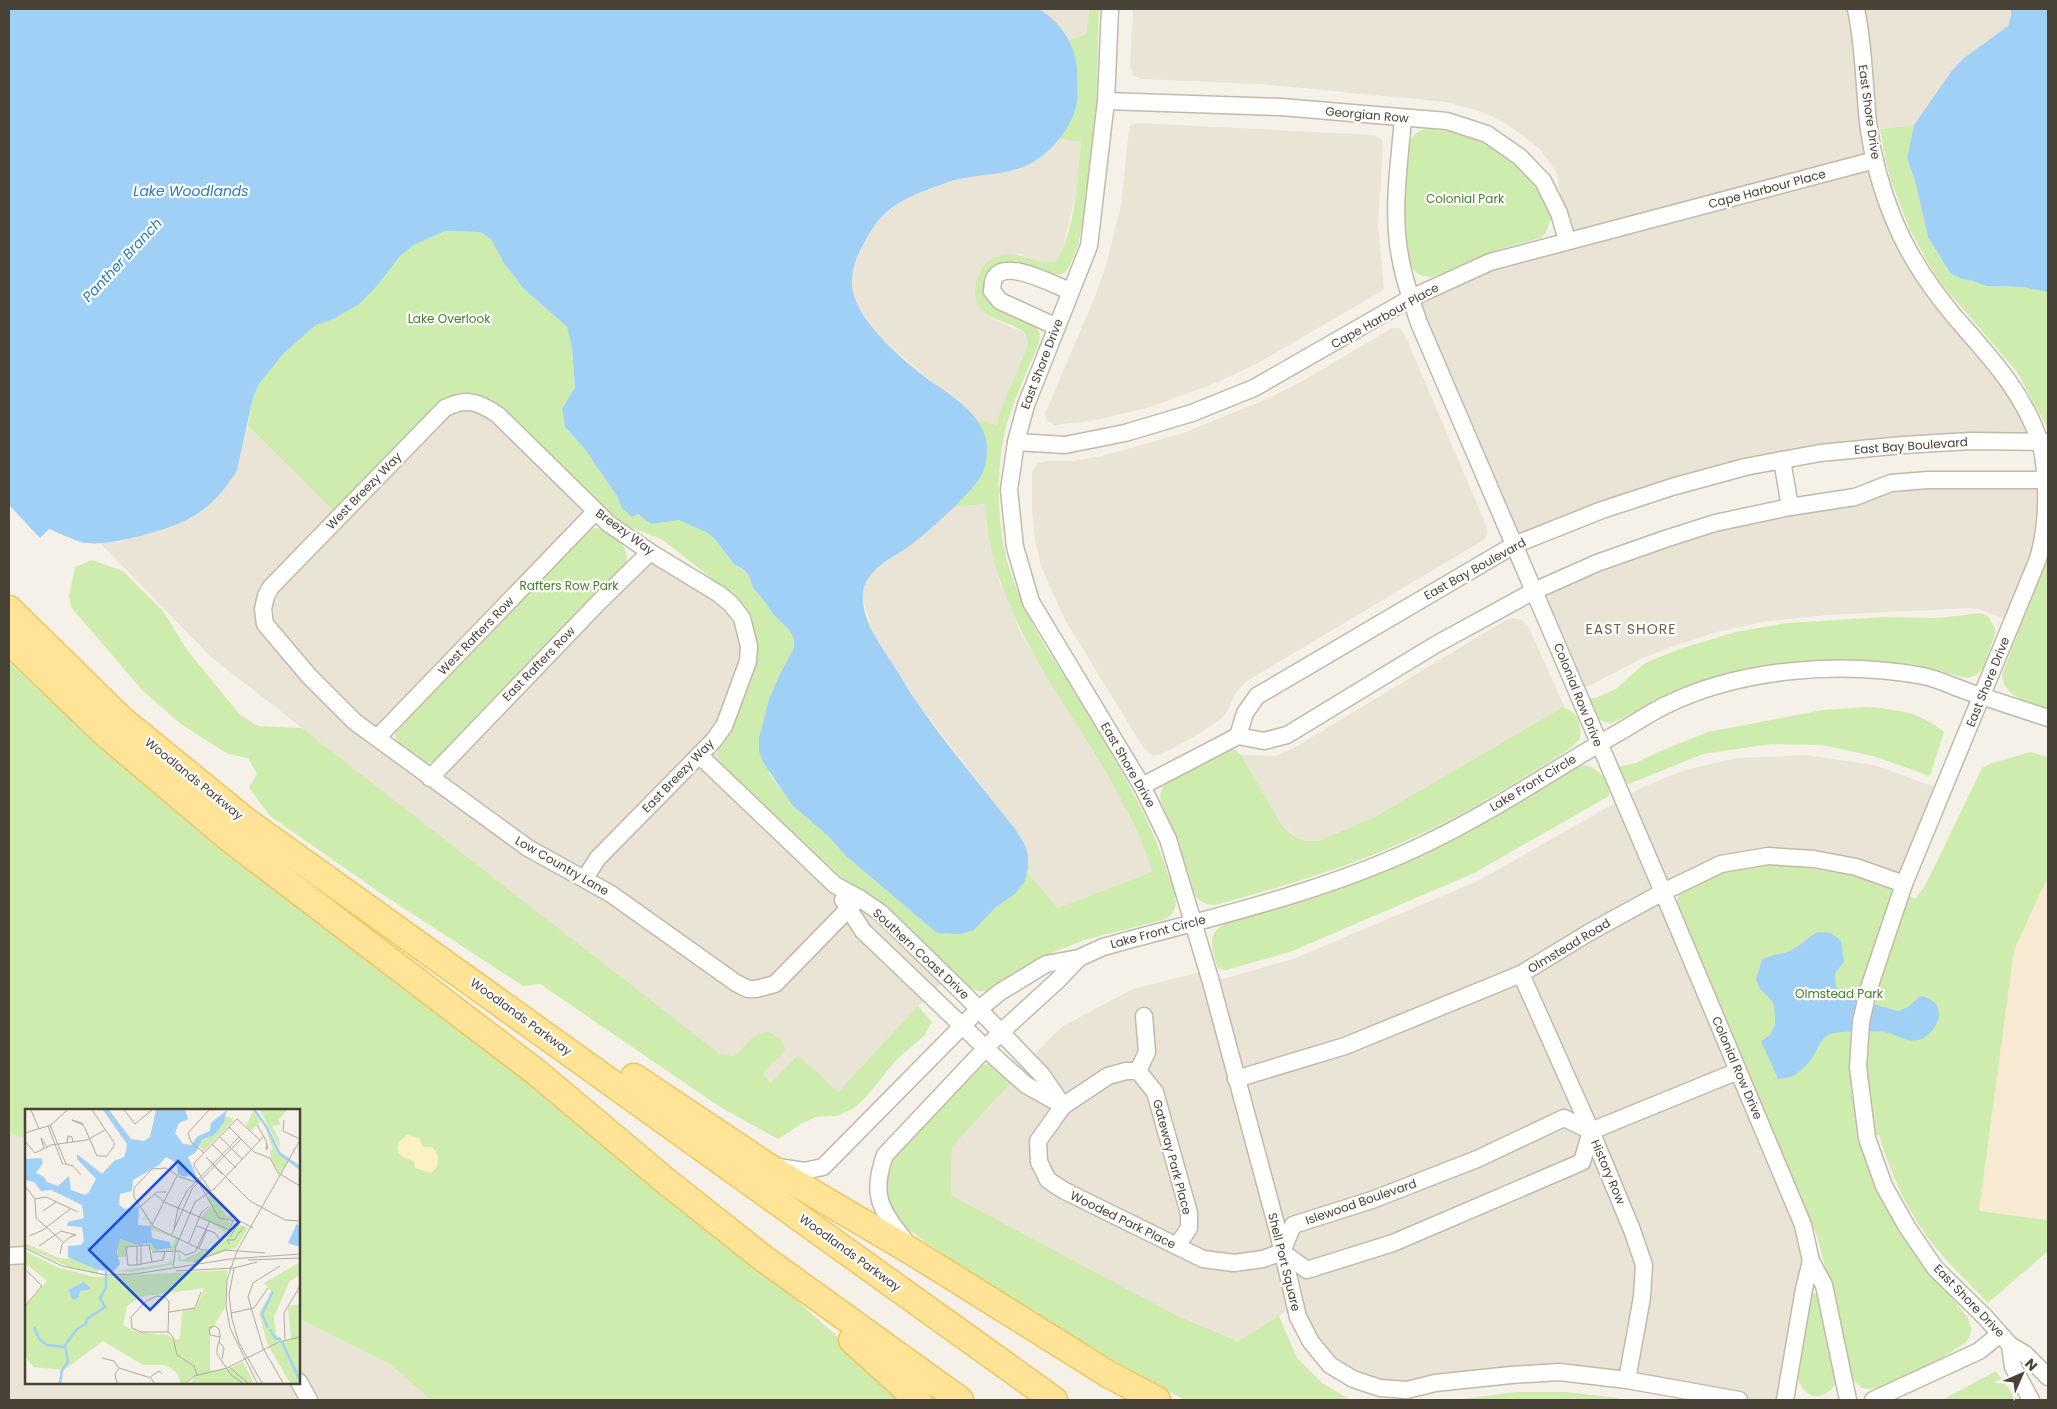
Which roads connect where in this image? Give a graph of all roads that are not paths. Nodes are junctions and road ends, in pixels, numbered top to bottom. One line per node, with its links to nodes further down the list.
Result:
1 (1110, 9): 3 (street, East Shore Drive)
2 (1856, 9): 5 (street, East Shore Drive)
3 (1106, 101): 4 (street, Georgian Row); 7 (street, East Shore Drive)
4 (1403, 118): 6 (street, Georgian Row); 8 (street, Colonial Row Drive)
5 (1875, 160): 6 (street, Cape Harbour Place); 12 (street, East Shore Drive)
6 (1567, 240): 8 (street, Cape Harbour Place)
7 (1070, 291): 9 (street, East Shore Drive); 9 (street)
8 (1411, 298): 11 (street, Cape Harbour Place); 17 (street, Colonial Row Drive)
9 (1057, 327): 11 (street, East Shore Drive)
10 (484, 406): 16 (street, Breezy Way); 20 (street, West Breezy Way)
11 (1016, 442): 31 (street, East Shore Drive)
12 (2044, 442): 13 (street, East Bay Boulevard); 14 (street, East Shore Drive)
13 (1782, 460): 15 (street); 17 (street, East Bay Boulevard)
14 (2047, 480): 15 (street); 24 (street, East Shore Drive)
15 (1790, 507): 19 (street)
16 (595, 512): 18 (street, Breezy Way); 27 (street, West Rafters Row)
17 (1514, 545): 19 (street, Colonial Row Drive); 26 (street, East Bay Boulevard)
18 (650, 552): 23 (street, Breezy Way); 30 (street, East Rafters Row)
19 (1534, 591): 26 (street); 28 (street, Colonial Row Drive)
20 (263, 609): 27 (street, Low Country Lane)
21 (9, 610): 37 (main road, Woodlands Parkway)
22 (9, 641): 58 (main road, Woodlands Parkway)
23 (748, 661): 29 (street, East Breezy Way)
24 (1982, 696): 25 (street, Lake Front Circle); 28 (street, Lake Front Circle); 33 (street, East Shore Drive)
25 (2048, 718)
26 (1238, 736): 31 (street)
27 (377, 738): 30 (street, Low Country Lane)
28 (1598, 744): 35 (street, Colonial Row Drive); 39 (street, Lake Front Circle)
29 (699, 755): 32 (street, East Breezy Way); 34 (street, Southern Coast Drive)
30 (430, 778): 32 (street, Low Country Lane)
31 (1142, 786): 39 (street, East Shore Drive)
32 (585, 878): 38 (street, Low Country Lane)
33 (1904, 884): 35 (street, Olmstead Road); 60 (street, East Shore Drive)
34 (835, 885): 36 (street, Southern Coast Drive); 38 (street, Southern Coast Drive)
35 (1663, 892): 41 (street, Olmstead Road); 48 (street, Colonial Row Drive)
36 (859, 898): 38 (street, Low Country Lane); 42 (street, Southern Coast Drive)
37 (365, 905): 52 (main road); 67 (main road, Woodlands Parkway)
38 (848, 910): 44 (street, Southern Coast Drive)
39 (1192, 922): 40 (street, Lake Front Circle); 49 (street, Shell Port Square)
40 (1079, 958): 42 (street, Lake Front Circle); 45 (street, Lake Front Circle)
41 (1521, 974): 49 (street, Olmstead Road); 51 (street, History Row)
42 (979, 1009): 44 (street, Lake Front Circle); 45 (street, Southern Coast Drive)
43 (1144, 1016): 47 (street)
44 (962, 1025): 46 (street, Southern Coast Drive); 52 (street, Lake Front Circle)
45 (1001, 1032): 46 (street, Lake Front Circle); 50 (street, Southern Coast Drive)
46 (986, 1047): 50 (street, Southern Coast Drive); 55 (street, Lake Front Circle)
47 (1138, 1071): 50 (street); 53 (street, Gateway Park Place)
48 (1738, 1071): 51 (street); 59 (street, Colonial Row Drive)
49 (1236, 1079): 54 (street, Shell Port Square)
50 (1063, 1106): 53 (street, Wooded Park Place)
51 (1591, 1131): 54 (street, Islewood Boulevard); 54 (street); 62 (street, History Row)
52 (767, 1166): 55 (main road)
53 (1177, 1246): 54 (street, Wooded Park Place)
54 (1282, 1252): 62 (street, Shell Port Square)
55 (916, 1254): 68 (main road)
56 (25, 1255): 57 (street)
57 (9, 1256)
58 (763, 1258): 65 (main road); 66 (main road, Woodlands Parkway)
59 (1811, 1261): 70 (street, Colonial Row Drive); 71 (street, Colonial Row Drive)
60 (2005, 1339): 61 (street, East Shore Drive); 72 (street); 73 (street, East Shore Drive)
61 (2048, 1377)
62 (1627, 1380): 69 (street, Shell Port Square)
63 (300, 1384): 64 (street)
64 (309, 1400)
65 (918, 1400)
66 (960, 1400)
67 (1054, 1400)
68 (1157, 1400)
69 (1739, 1400)
70 (1785, 1400)
71 (1848, 1400)
72 (1873, 1400)
73 (2031, 1400)

